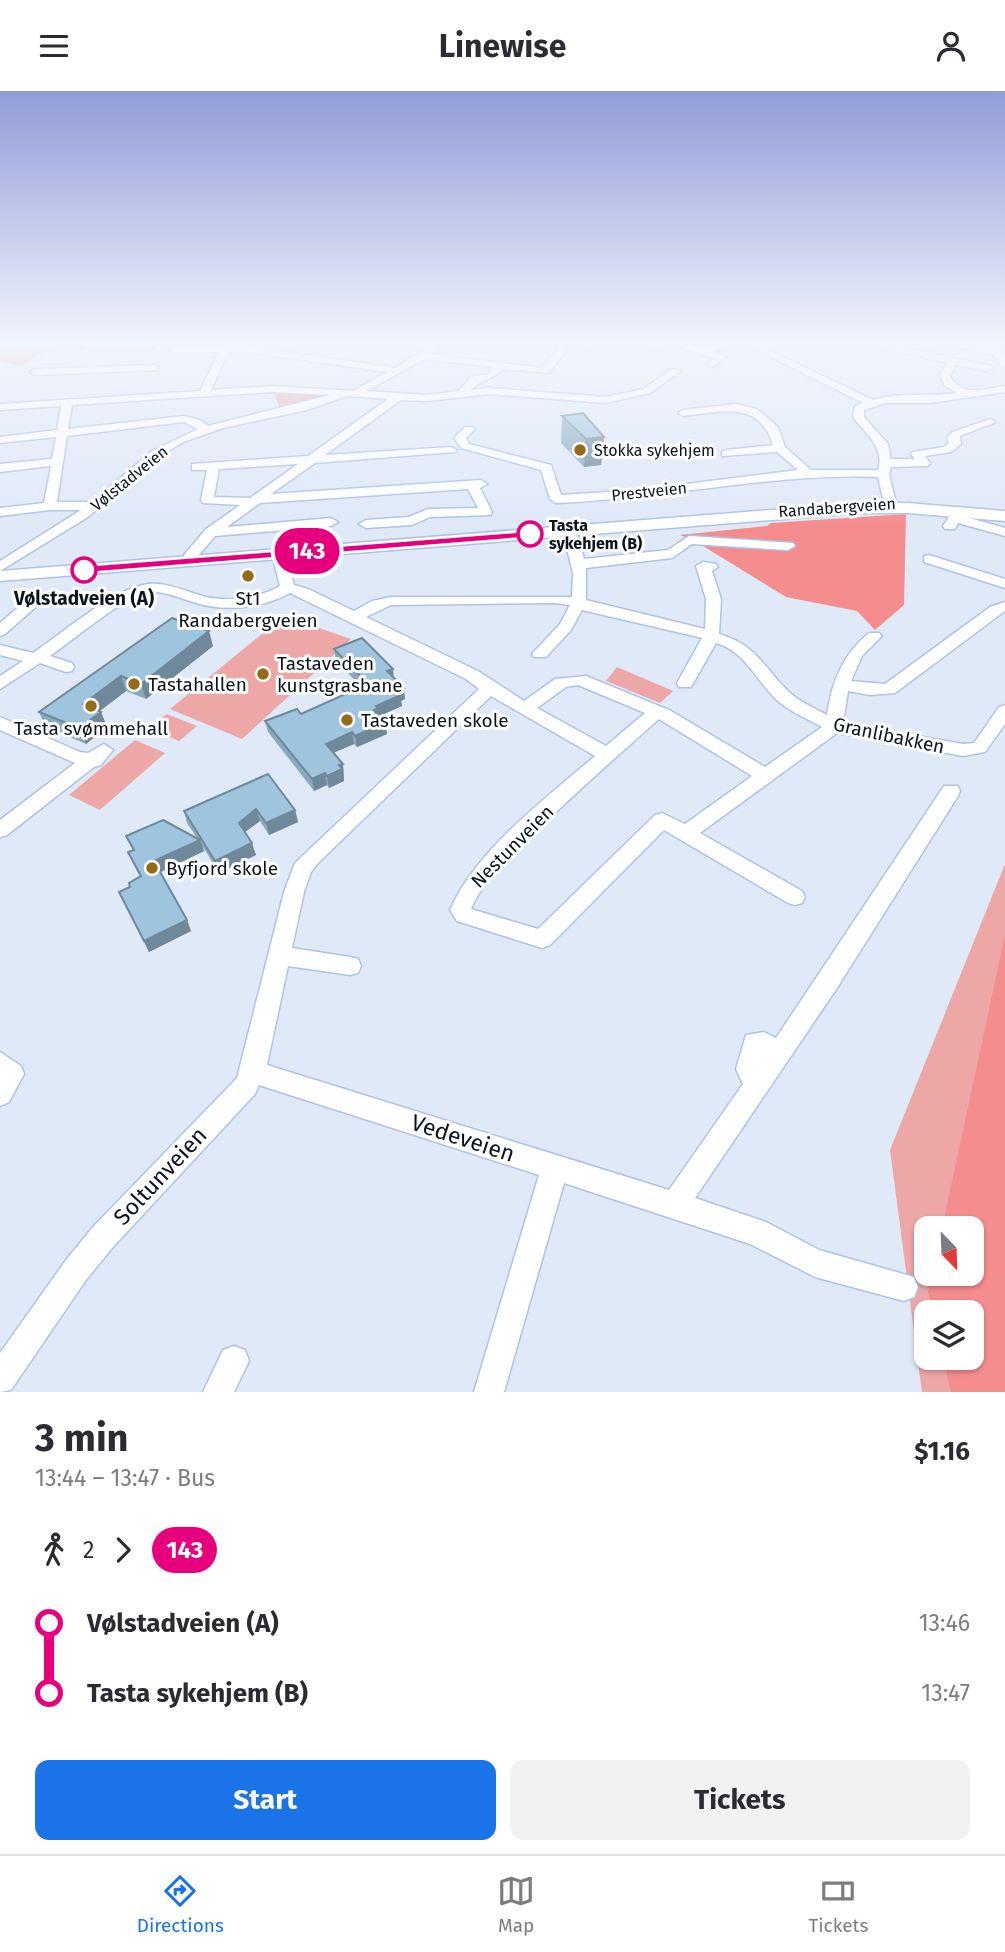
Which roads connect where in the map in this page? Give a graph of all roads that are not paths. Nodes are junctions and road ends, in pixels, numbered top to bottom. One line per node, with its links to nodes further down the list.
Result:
1 (82, 403): 5 (street)
2 (321, 403): 10 (street, Vølstadveien)
3 (390, 403): 16 (street)
4 (870, 403): 19 (street)
5 (67, 404): 6 (street); 11 (street)
6 (0, 407)
7 (683, 413): 13 (street)
8 (990, 422): 19 (street)
9 (470, 429): 22 (street, Prestveien)
10 (206, 430): 11 (street); 26 (street, Vølstadveien)
11 (63, 433): 12 (street); 17 (street)
12 (0, 440)
13 (780, 448): 15 (street); 22 (street)
14 (451, 450): 16 (street)
15 (726, 454)
16 (314, 458): 18 (street); 23 (street)
17 (57, 462): 21 (street); 25 (street)
18 (214, 466): 20 (street); 23 (street)
19 (888, 466): 22 (street, Prestveien); 24 (street)
20 (196, 467)
21 (0, 468)
22 (807, 472)
23 (256, 501): 30 (street); 32 (street)
24 (889, 505): 28 (main road, Randabergveien); 36 (main road, Randabergveien)
25 (50, 506): 26 (street); 27 (street)
26 (94, 506): 41 (street, Vølstadveien)
27 (0, 512)
28 (1005, 516)
29 (331, 521): 32 (street)
30 (366, 524)
31 (950, 526): 33 (street)
32 (211, 532): 38 (street)
33 (1005, 532)
34 (571, 537): 39 (street)
35 (788, 546): 39 (street)
36 (287, 553): 38 (main road, Randabergveien); 43 (street)
37 (929, 559): 44 (street)
38 (190, 561): 42 (main road, Randabergveien)
39 (580, 564): 46 (street)
40 (707, 566): 50 (street)
41 (0, 567)
42 (0, 576)
43 (287, 583): 48 (street); 54 (street)
44 (1005, 584)
45 (41, 594): 49 (street)
46 (579, 604): 48 (street, Granlibakken); 50 (street, Granlibakken); 53 (street)
47 (1005, 606): 58 (street)
48 (355, 617): 59 (street)
49 (0, 631)
50 (713, 636): 56 (street); 64 (street, Granlibakken)
51 (874, 636): 58 (street)
52 (0, 650): 54 (street)
53 (540, 654)
54 (37, 658): 55 (street); 57 (street)
55 (66, 667)
56 (685, 683)
57 (0, 684)
58 (842, 685): 64 (street)
59 (489, 688): 60 (street); 71 (street, Soltunveien)
60 (525, 708): 62 (street); 65 (street)
61 (1005, 711): 64 (street, Granlibakken)
62 (657, 712): 65 (street, Nestunveien); 66 (street)
63 (0, 723): 68 (street)
64 (834, 727): 66 (street)
65 (607, 755): 69 (street, Nestunveien)
66 (765, 776): 69 (street)
67 (951, 791): 77 (street)
68 (0, 830)
69 (686, 833): 70 (street)
70 (795, 897)
71 (279, 956): 72 (street); 74 (street, Soltunveien)
72 (350, 965)
73 (0, 1063): 75 (street)
74 (253, 1072): 76 (street, Vedeveien); 80 (street, Soltunveien)
75 (0, 1094)
76 (555, 1167): 77 (street, Vedeveien); 82 (street)
77 (674, 1205): 78 (street, Vedeveien)
78 (904, 1287)
79 (233, 1361): 81 (street)
80 (0, 1379)
81 (218, 1392)
82 (489, 1392)

